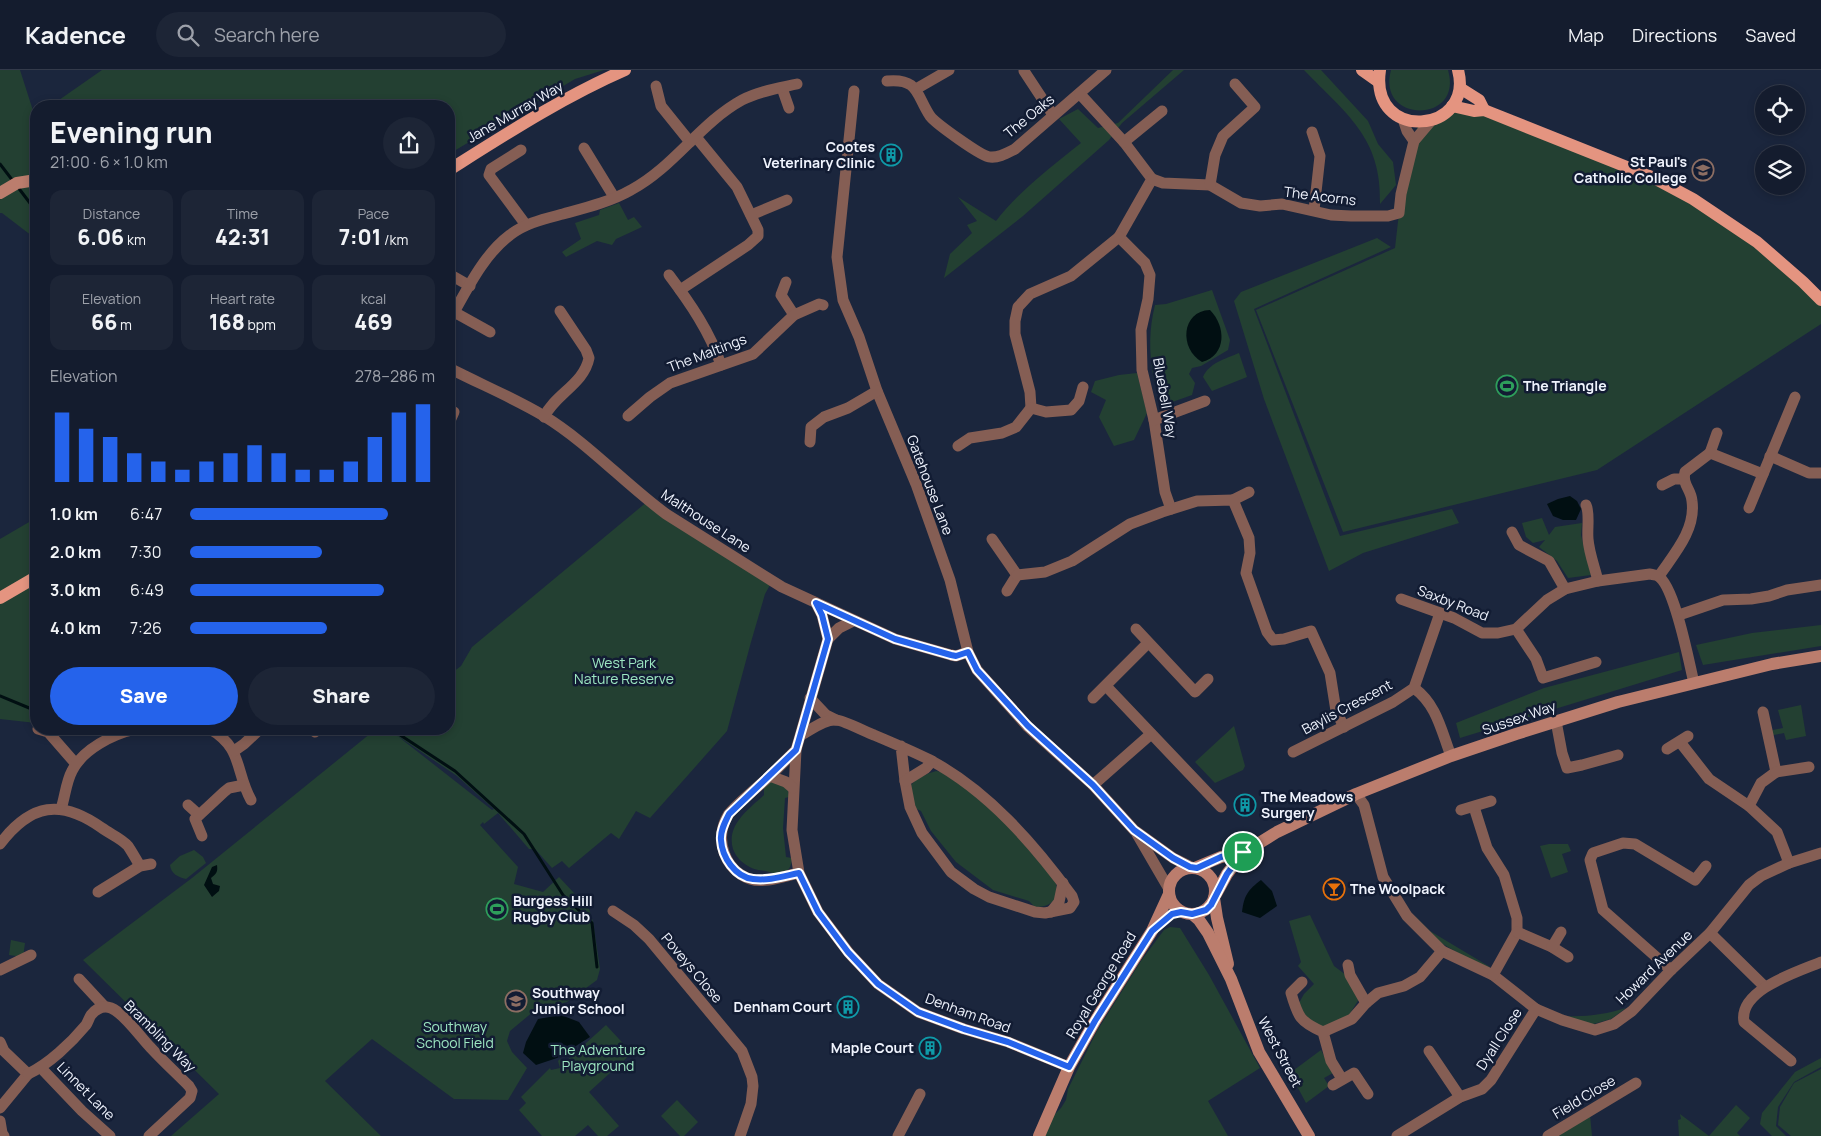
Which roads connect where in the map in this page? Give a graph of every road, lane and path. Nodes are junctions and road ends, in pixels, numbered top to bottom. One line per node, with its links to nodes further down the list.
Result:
1 (625, 70): 33 (main road, Jane Murray Way)
2 (949, 70): 15 (street)
3 (1106, 70): 17 (street, The Oaks)
4 (1362, 70): 8 (main road)
5 (1458, 70): 14 (main road)
6 (1024, 72): 24 (street)
7 (902, 75): 9 (street, The Oaks); 15 (street, The Oaks)
8 (1380, 76): 25 (main road)
9 (887, 81)
10 (797, 84): 13 (street)
11 (1235, 84): 20 (street)
12 (656, 86): 28 (street)
13 (782, 88): 21 (street); 28 (street)
14 (1460, 88): 19 (main road); 22 (main road)
15 (916, 89): 24 (street, The Oaks)
16 (854, 91): 59 (street, Gatehouse Lane)
17 (1080, 94): 24 (street, The Oaks); 30 (street)
18 (1264, 99): 20 (street)
19 (1452, 106): 22 (main road); 26 (main road)
20 (1255, 107): 36 (street)
21 (789, 108)
22 (1484, 110): 49 (main road)
23 (1162, 111): 30 (street)
24 (1053, 116)
25 (1403, 119): 26 (main road); 29 (street)
26 (1431, 121): 29 (street)
27 (1312, 132): 40 (street)
28 (693, 140): 38 (street); 41 (street)
29 (1414, 141): 40 (street, The Acorns)
30 (1124, 142): 34 (street)
31 (584, 148): 38 (street)
32 (521, 150): 42 (street)
33 (455, 166)
34 (1152, 179): 36 (street, The Acorns); 43 (street)
35 (30, 181): 37 (street)
36 (1210, 185): 40 (street, The Acorns)
37 (4, 191)
38 (614, 197): 42 (street)
39 (787, 200): 41 (street)
40 (1314, 210)
41 (751, 215): 48 (street)
42 (526, 225): 47 (street)
43 (1119, 237): 62 (street); 65 (street, Bluebell Way)
44 (669, 275): 48 (street)
45 (455, 277): 47 (street)
46 (786, 282): 53 (street)
47 (470, 286): 51 (street)
48 (680, 290): 56 (street)
49 (1821, 300)
50 (823, 305): 53 (street, The Maltings)
51 (455, 311)
52 (560, 311): 64 (street)
53 (794, 315): 56 (street, The Maltings)
54 (455, 317): 55 (street)
55 (490, 332)
56 (721, 365): 63 (street, The Maltings)
57 (455, 371): 64 (street, Malthouse Lane)
58 (1083, 387): 62 (street)
59 (877, 391): 67 (street); 101 (street, Gatehouse Lane)
60 (1795, 397): 70 (street)
61 (1205, 401): 65 (street)
62 (1031, 408): 68 (street)
63 (628, 416)
64 (544, 417): 91 (street, Malthouse Lane)
65 (1154, 420): 79 (street, Bluebell Way)
66 (1717, 433): 69 (street)
67 (810, 442)
68 (958, 446)
69 (1710, 453): 72 (street); 73 (street)
70 (1770, 456): 71 (street); 72 (street)
71 (1821, 473)
72 (1763, 474): 78 (street)
73 (1683, 479): 74 (street); 83 (street)
74 (1662, 486)
75 (1249, 492): 76 (street)
76 (1233, 500): 79 (street); 98 (street)
77 (1586, 505): 85 (street)
78 (1749, 508)
79 (1171, 509): 82 (street)
80 (1512, 532): 87 (street)
81 (992, 539): 82 (street)
82 (1017, 575): 88 (street)
83 (1659, 576): 85 (street); 93 (street)
84 (30, 580): 89 (main road)
85 (1598, 581): 87 (street)
86 (1821, 585): 93 (street)
87 (1565, 589): 97 (street)
88 (1007, 591)
89 (0, 598)
90 (1401, 599): 92 (street, Saxby Road)
91 (816, 603): 94 (street, Malthouse Lane); 99 (street)
92 (1440, 613): 97 (street, Saxby Road); 107 (street, Baylis Crescent)
93 (1679, 615): 105 (street)
94 (853, 621): 99 (street); 101 (street, Malthouse Lane)
95 (1321, 624): 98 (street)
96 (1136, 629): 100 (street)
97 (1516, 629): 103 (street)
98 (1311, 631): 113 (street)
99 (828, 639): 108 (street, Denham Road)
100 (1148, 643): 104 (street); 106 (street)
101 (968, 652): 134 (street, Gatehouse Lane)
102 (1821, 656): 105 (street, Sussex Way)
103 (1596, 662)
104 (1208, 679)
105 (1694, 683): 112 (street, Sussex Way)
106 (1106, 686): 109 (street); 114 (street)
107 (1414, 688): 113 (street, Baylis Crescent); 126 (street, Baylis Crescent)
108 (810, 698): 111 (street); 119 (street, Denham Road)
109 (1093, 698)
110 (1763, 712): 130 (street)
111 (836, 720): 119 (street); 120 (street)
112 (1556, 721): 125 (street); 126 (street, Sussex Way)
113 (1344, 727): 124 (street, Baylis Crescent)
114 (1151, 734): 134 (street); 141 (street)
115 (51, 735): 128 (street)
116 (118, 735): 128 (street)
117 (219, 735): 123 (street)
118 (254, 735): 123 (street)
119 (801, 735): 122 (street, Denham Road)
120 (901, 746): 127 (street); 132 (street)
121 (1667, 749): 140 (street)
122 (796, 750): 131 (street, Denham Road); 135 (street, Denham Road)
123 (234, 751): 133 (street)
124 (1293, 752)
125 (1618, 755)
126 (1452, 756): 136 (street, Sussex Way)
127 (932, 761): 132 (street); 132 (street)
128 (76, 764): 143 (street)
129 (1809, 766): 130 (street)
130 (1776, 772): 140 (street)
131 (770, 776): 135 (street); 154 (street, Denham Road)
132 (905, 781)
133 (244, 785): 137 (street); 145 (street)
134 (1093, 785): 146 (street, Gatehouse Lane)
135 (793, 788): 154 (street, Denham Road)
136 (1356, 794): 149 (street, Sussex Way); 165 (street, Howard Avenue)
137 (251, 800)
138 (1491, 802): 142 (street)
139 (188, 805): 145 (street)
140 (1749, 806): 151 (street)
141 (1221, 807)
142 (1474, 807): 144 (street); 161 (street)
143 (61, 809): 148 (street); 156 (street)
144 (1461, 810)
145 (198, 814): 147 (street)
146 (1134, 830): 153 (street, Gatehouse Lane); 155 (street, Gatehouse Lane)
147 (202, 836)
148 (0, 844)
149 (1243, 852): 153 (street, Sussex Way); 157 (street, Sussex Way)
150 (1821, 853): 151 (street, Howard Avenue)
151 (1789, 863): 163 (street, Howard Avenue)
152 (1706, 866): 171 (street)
153 (1194, 867): 155 (street); 157 (street)
154 (799, 873): 184 (street, Denham Road)
155 (1169, 891): 159 (street); 160 (street, Royal George Road)
156 (98, 892)
157 (1215, 896): 159 (street); 174 (street, West Street)
158 (613, 911): 196 (street, Poveys Close)
159 (1187, 913): 160 (street, Royal George Road); 174 (street, West Street)
160 (1152, 931): 184 (street, Royal George Road)
161 (1517, 932): 164 (street); 172 (street)
162 (1561, 932): 164 (street)
163 (1710, 933): 171 (street, Howard Avenue); 176 (street)
164 (1552, 947): 167 (street)
165 (1442, 951): 172 (street, Howard Avenue); 177 (street)
166 (31, 955): 170 (street)
167 (1568, 957)
168 (1821, 962): 176 (street)
169 (1348, 965): 177 (street)
170 (0, 970)
171 (1671, 970): 179 (street, Howard Avenue)
172 (1493, 975): 179 (street, Howard Avenue)
173 (79, 979): 178 (street, Brambling Way)
174 (1231, 979): 199 (street, West Street)
175 (1302, 982): 180 (street)
176 (1765, 987): 183 (street)
177 (1366, 1002): 180 (street)
178 (104, 1006): 185 (street, Brambling Way); 195 (street, Brambling Way)
179 (1536, 1009): 190 (street, Dyall Close)
180 (1323, 1032): 189 (street)
181 (0, 1042): 186 (street)
182 (1429, 1051): 190 (street)
183 (1791, 1061)
184 (1069, 1067): 198 (street, Royal George Road)
185 (41, 1068): 186 (street, Brambling Way); 194 (street, Linnet Lane)
186 (28, 1074): 191 (street)
187 (1636, 1083): 201 (street, Field Close)
188 (920, 1094): 197 (street)
189 (1368, 1094)
190 (1460, 1097): 200 (street, Dyall Close)
191 (0, 1108)
192 (0, 1121): 193 (street)
193 (4, 1136)
194 (110, 1136)
195 (149, 1136)
196 (740, 1136)
197 (898, 1136)
198 (1039, 1136)
199 (1309, 1136)
200 (1397, 1136)
201 (1548, 1136)

